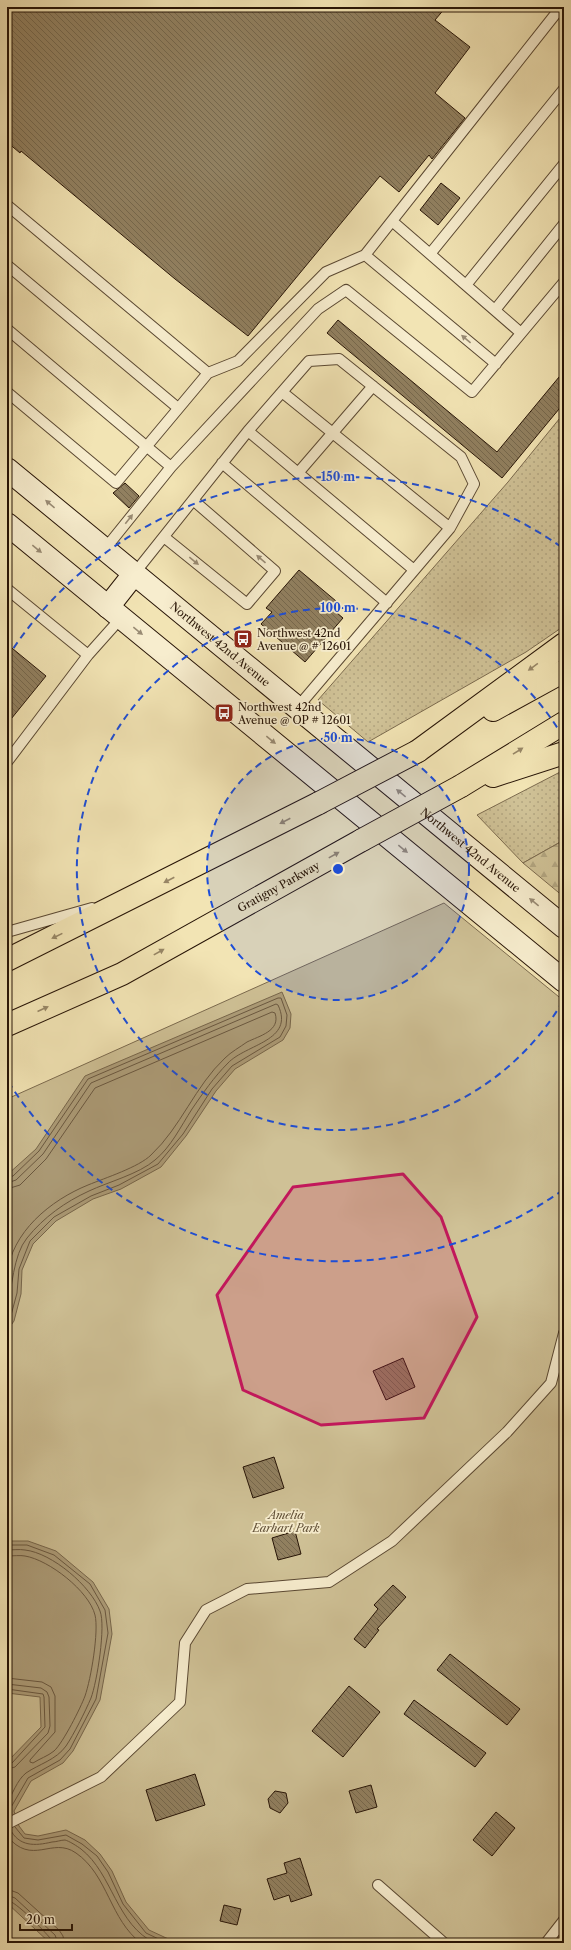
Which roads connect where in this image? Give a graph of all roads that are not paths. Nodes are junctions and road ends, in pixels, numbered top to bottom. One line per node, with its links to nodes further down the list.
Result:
1 (560, 7): 5 (lane)
2 (564, 89): 7 (lane)
3 (564, 164): 11 (lane)
4 (7, 205): 16 (lane)
5 (392, 221): 7 (lane); 8 (lane)
6 (564, 224): 12 (lane)
7 (430, 254): 11 (lane)
8 (365, 255): 15 (lane, one-way to 8); 16 (lane)
9 (7, 265): 20 (lane)
10 (564, 282): 14 (lane)
11 (466, 285): 12 (lane)
12 (495, 310): 14 (lane)
13 (7, 329): 23 (lane)
14 (521, 334): 15 (lane)
15 (496, 364): 25 (lane)
16 (208, 372): 20 (lane)
17 (372, 386): 19 (lane); 22 (lane); 30 (lane)
18 (7, 392): 23 (lane)
19 (282, 392): 21 (lane); 22 (lane)
20 (178, 408): 23 (lane)
21 (248, 431): 24 (lane); 27 (lane)
22 (333, 433): 27 (lane); 30 (lane)
23 (146, 446): 25 (lane)
24 (222, 463): 28 (lane); 36 (lane)
25 (170, 467): 32 (lane, one-way to 25)
26 (7, 469): 32 (main road, Northwest 42nd Avenue, one-way to 26)
27 (298, 473): 33 (lane)
28 (193, 500): 31 (lane); 31 (lane, one-way to 28)
29 (7, 524): 37 (main road, one-way to 37)
30 (450, 528): 33 (lane)
31 (164, 537): 34 (lane)
32 (105, 549): 34 (main road, Northwest 42nd Avenue)
33 (414, 570): 36 (lane)
34 (134, 574): 37 (main road); 41 (main road, Northwest 42nd Avenue)
35 (7, 589): 39 (lane)
36 (388, 603): 41 (lane)
37 (114, 612): 39 (lane); 51 (main road, one-way to 51)
38 (564, 644): 43 (highway, one-way to 43)
39 (88, 656): 45 (lane)
40 (564, 671): 43 (highway)
41 (297, 708): 48 (main road, Northwest 42nd Avenue, one-way to 41)
42 (564, 722): 46 (highway, Gratigny Parkway, one-way to 42)
43 (418, 751): 47 (highway, one-way to 47, bridge)
44 (564, 753): 46 (highway)
45 (7, 762)
46 (461, 786): 52 (highway, Gratigny Parkway, one-way to 46, bridge)
47 (142, 894): 49 (lane); 50 (highway, one-way to 50)
48 (564, 927)
49 (7, 932)
50 (7, 960)
51 (564, 981)
52 (7, 1025)
53 (564, 1333): 54 (lane)
54 (7, 1824)
55 (378, 1885): 57 (lane)
56 (564, 1920): 58 (lane)
57 (444, 1943)
58 (546, 1943)

